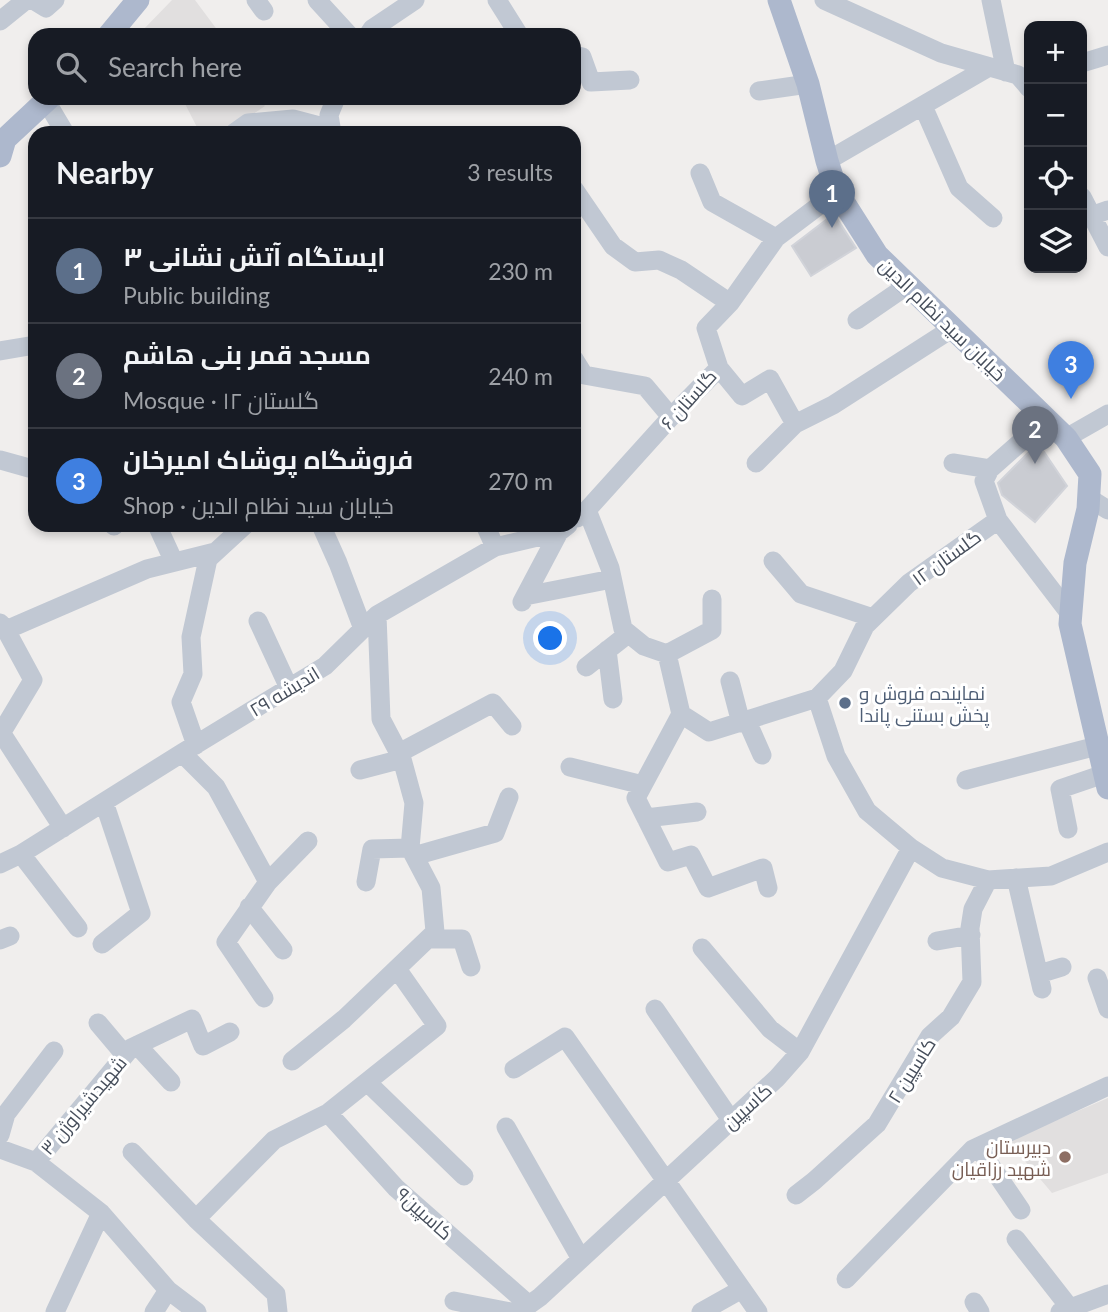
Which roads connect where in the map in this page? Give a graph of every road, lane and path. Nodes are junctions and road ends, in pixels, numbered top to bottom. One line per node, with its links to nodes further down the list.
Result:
1 (26, 0): 11 (street)
2 (33, 0): 3 (street)
3 (55, 0)
4 (138, 0): 12 (main road)
5 (317, 0): 13 (street)
6 (415, 0): 14 (street)
7 (497, 0): 15 (street)
8 (779, 0): 21 (main road, خیابان سید نظام الدین)
9 (824, 0): 19 (street)
10 (991, 0): 19 (street)
11 (0, 20)
12 (121, 28)
13 (343, 28)
14 (373, 28)
15 (515, 28)
16 (1108, 55): 18 (street)
17 (581, 57): 20 (street)
18 (1087, 61)
19 (1015, 78): 26 (street)
20 (630, 80)
21 (808, 84): 22 (street); 32 (main road, خیابان سید نظام الدین)
22 (759, 91)
23 (41, 105): 31 (main road)
24 (50, 105): 27 (street)
25 (333, 105): 30 (street)
26 (923, 106): 32 (street); 37 (street)
27 (61, 126)
28 (262, 126): 29 (street)
29 (316, 126)
30 (331, 126)
31 (0, 156)
32 (827, 161): 34 (main road, خیابان سید نظام الدین)
33 (700, 173): 38 (street)
34 (837, 192): 38 (street, گلستان ۶); 40 (main road, خیابان سید نظام الدین)
35 (581, 199): 41 (street)
36 (1100, 213): 39 (street)
37 (993, 218)
38 (776, 238): 41 (street, گلستان ۶)
39 (1108, 247)
40 (908, 285): 42 (street); 43 (main road, خیابان سید نظام الدین)
41 (730, 303): 46 (street, گلستان ۶)
42 (857, 320)
43 (953, 328): 49 (main road, خیابان سید نظام الدین); 51 (street)
44 (28, 346): 45 (street)
45 (0, 351)
46 (719, 368): 48 (street, گلستان ۶); 51 (street)
47 (581, 370): 48 (street)
48 (671, 418): 59 (street, گلستان ۶)
49 (1047, 419): 52 (main road, خیابان سید نظام الدین); 57 (street)
50 (1103, 421): 52 (street)
51 (795, 424): 54 (street)
52 (1066, 438): 58 (main road, خیابان سید نظام الدین)
53 (0, 460): 56 (street)
54 (757, 463)
55 (953, 463): 57 (street)
56 (28, 468)
57 (990, 469): 60 (street, گلستان ۱۲)
58 (1098, 504): 74 (main road, خیابان سید نظام الدین)
59 (581, 509)
60 (998, 520): 74 (street); 75 (street, گلستان ۱۲)
61 (581, 530): 72 (street)
62 (160, 532): 71 (street)
63 (238, 532): 69 (street)
64 (324, 532): 77 (street)
65 (488, 532): 68 (street)
66 (535, 532): 68 (street, اندیشه ۲۹)
67 (564, 532): 72 (street, گلستان ۶)
68 (495, 547): 77 (street, اندیشه ۲۹)
69 (212, 556): 71 (street); 91 (street)
70 (773, 561): 75 (street)
71 (174, 562): 78 (street)
72 (612, 579): 79 (street)
73 (712, 598): 81 (street)
74 (1070, 614): 95 (main road, خیابان سید نظام الدین)
75 (873, 618): 85 (street, گلستان ۱۲)
76 (258, 621): 84 (street)
77 (370, 622): 84 (street, اندیشه ۲۹); 93 (street)
78 (3, 626): 90 (street)
79 (628, 634): 80 (street); 81 (street)
80 (607, 650): 82 (street); 86 (street)
81 (667, 654): 87 (street)
82 (586, 667)
83 (730, 681): 88 (street)
84 (289, 688): 91 (street, اندیشه ۲۹)
85 (817, 698): 88 (street); 106 (street)
86 (613, 699)
87 (681, 714): 88 (street); 98 (street)
88 (744, 722): 92 (street)
89 (512, 726): 93 (street)
90 (1, 735): 103 (street)
91 (189, 749): 100 (street, اندیشه ۲۹); 113 (street)
92 (762, 755)
93 (401, 756): 96 (street); 107 (street)
94 (570, 767): 98 (street)
95 (1104, 769): 97 (street); 104 (street)
96 (360, 770)
97 (965, 780)
98 (643, 785): 102 (street)
99 (509, 797): 107 (street)
100 (104, 802): 103 (street, اندیشه ۲۹); 121 (street)
101 (697, 812): 102 (street)
102 (646, 818): 115 (street)
103 (63, 828): 109 (street, اندیشه ۲۹)
104 (1068, 829)
105 (308, 841): 113 (street)
106 (911, 848): 112 (street); 135 (street, کاسپین)
107 (412, 852): 114 (street); 119 (street)
108 (1108, 852): 111 (street)
109 (21, 854): 110 (street, اندیشه ۲۹); 117 (street)
110 (0, 864)
111 (1016, 878): 112 (street); 125 (street)
112 (988, 880): 118 (street, کاسپین ۲)
113 (268, 882): 116 (street)
114 (366, 882)
115 (768, 888)
116 (249, 907): 123 (street); 128 (street)
117 (78, 928)
118 (971, 934): 120 (street); 151 (street, کاسپین ۲)
119 (428, 939): 124 (street); 126 (street)
120 (937, 941)
121 (102, 944)
122 (702, 948): 135 (street)
123 (283, 950)
124 (471, 967)
125 (1062, 967)
126 (397, 969): 136 (street); 139 (street)
127 (1097, 978): 130 (street)
128 (264, 998)
129 (655, 1009): 142 (street)
130 (1108, 1009)
131 (98, 1023): 133 (street)
132 (230, 1032): 133 (street, شهیدشیراوژن ۳)
133 (131, 1050): 138 (street); 148 (street, شهیدشیراوژن ۳)
134 (54, 1051): 144 (street)
135 (800, 1052): 142 (street, کاسپین)
136 (292, 1060)
137 (514, 1069): 150 (street)
138 (170, 1082)
139 (367, 1082): 141 (street); 149 (street)
140 (1108, 1086): 145 (street)
141 (328, 1113): 154 (street); 162 (street, کاسپین۹)
142 (732, 1120): 150 (street, کاسپین)
143 (506, 1127): 156 (street)
144 (0, 1136)
145 (978, 1147): 152 (street); 157 (street)
146 (0, 1149): 148 (street)
147 (132, 1152): 154 (street)
148 (36, 1162): 153 (street)
149 (464, 1176)
150 (666, 1180): 156 (street, کاسپین); 158 (street)
151 (796, 1195)
152 (1021, 1210)
153 (101, 1213): 159 (street); 164 (street)
154 (196, 1219): 167 (street)
155 (1016, 1239): 163 (street)
156 (582, 1259): 162 (street, کاسپین)
157 (846, 1279)
158 (742, 1289): 168 (street); 169 (street)
159 (168, 1290): 165 (street); 166 (street)
160 (1108, 1294): 163 (street)
161 (454, 1301): 162 (street)
162 (530, 1308)
163 (1065, 1310)
164 (55, 1312)
165 (154, 1312)
166 (197, 1312)
167 (278, 1312)
168 (701, 1312)
169 (758, 1312)

